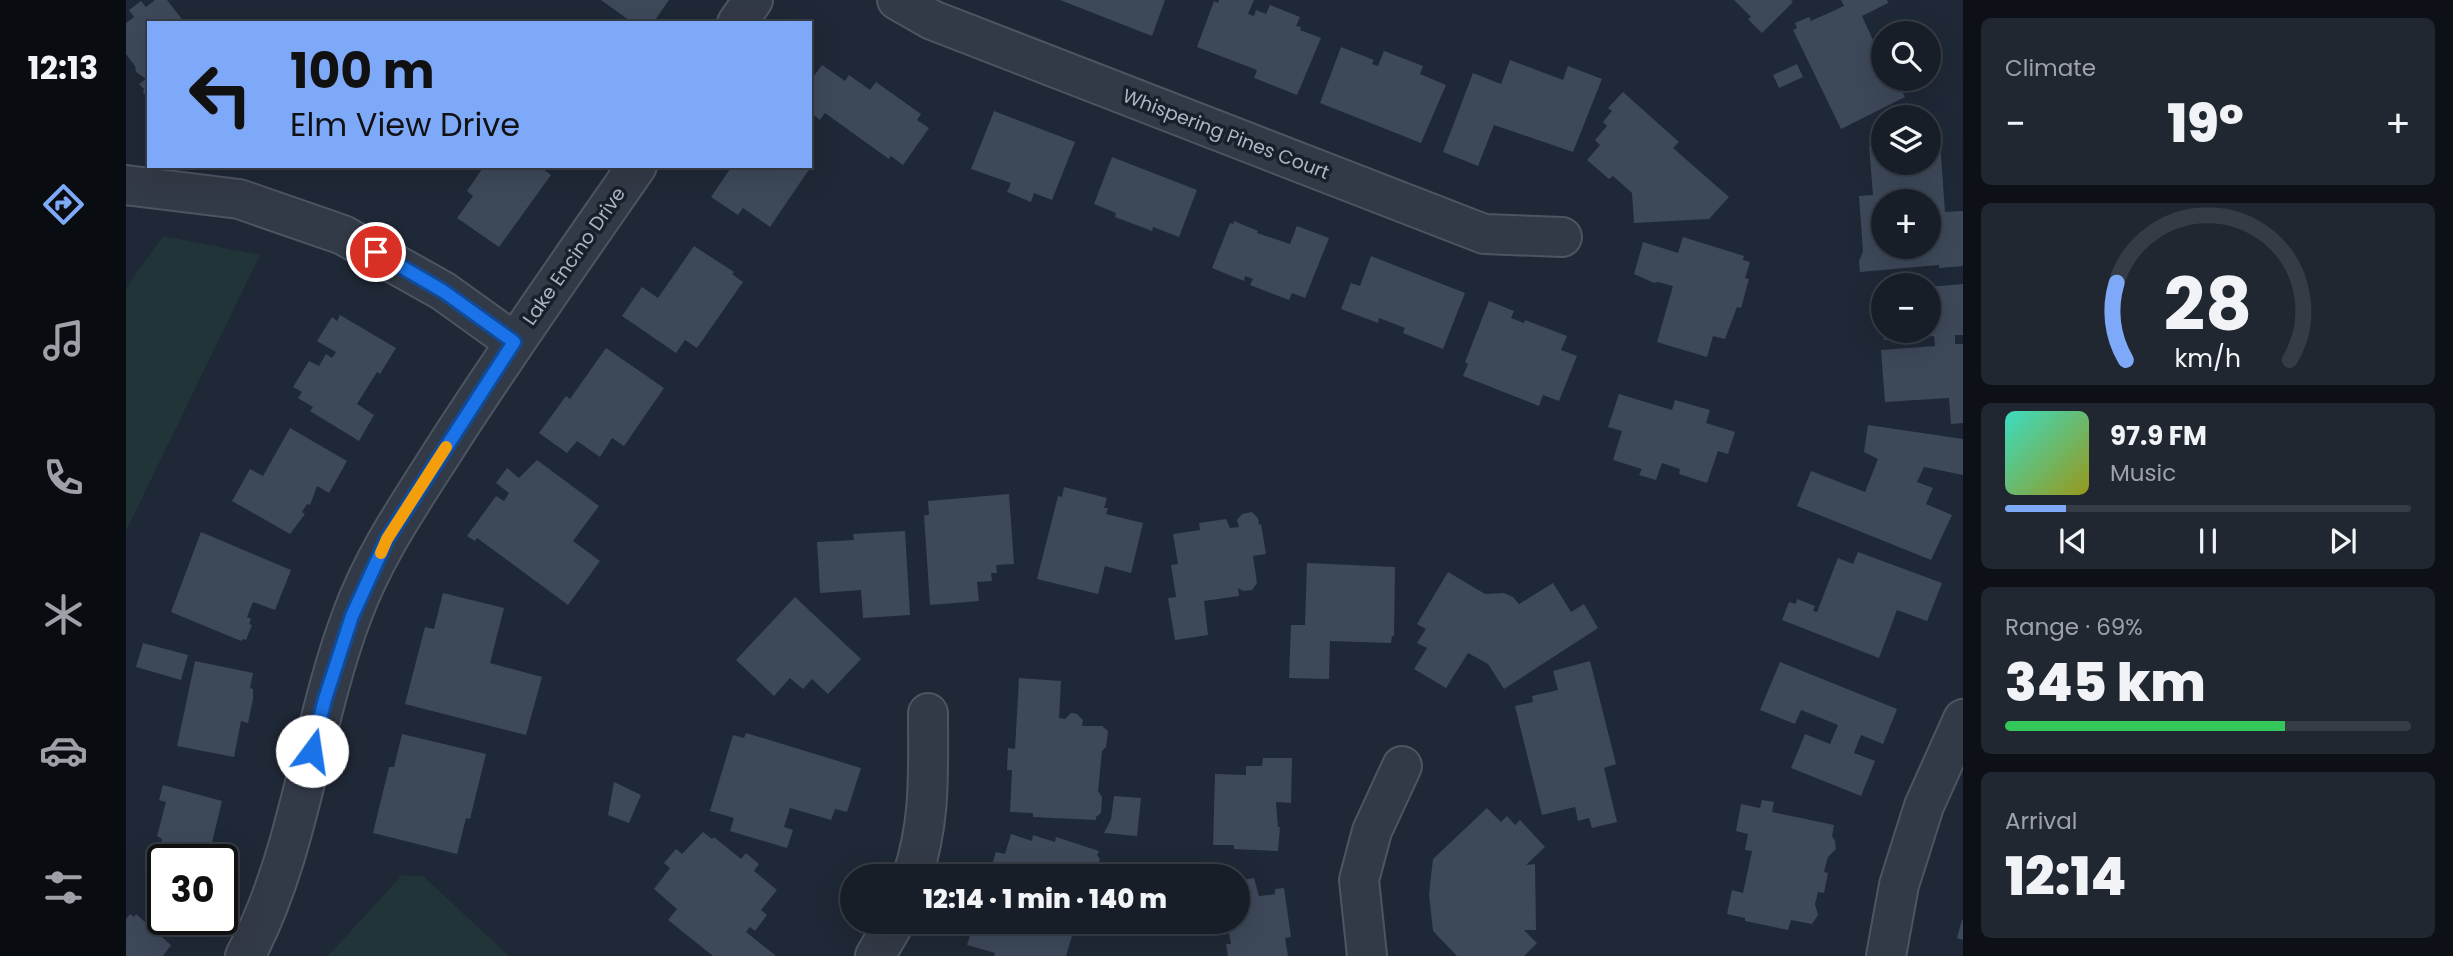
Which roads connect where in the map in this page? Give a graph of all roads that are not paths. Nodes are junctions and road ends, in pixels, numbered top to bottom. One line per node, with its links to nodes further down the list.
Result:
1 (753, 0): 3 (street)
2 (897, 0): 6 (street, Whispering Pines Court)
3 (738, 21)
4 (635, 168): 7 (street, Lake Encino Drive)
5 (126, 185): 7 (street)
6 (1562, 237)
7 (514, 342): 13 (street, Lake Encino Drive)
8 (928, 713): 11 (street)
9 (1963, 719): 16 (street)
10 (1402, 766): 15 (street)
11 (916, 864)
12 (888, 934): 14 (street)
13 (245, 956)
14 (875, 956)
15 (1367, 956)
16 (1886, 956)

